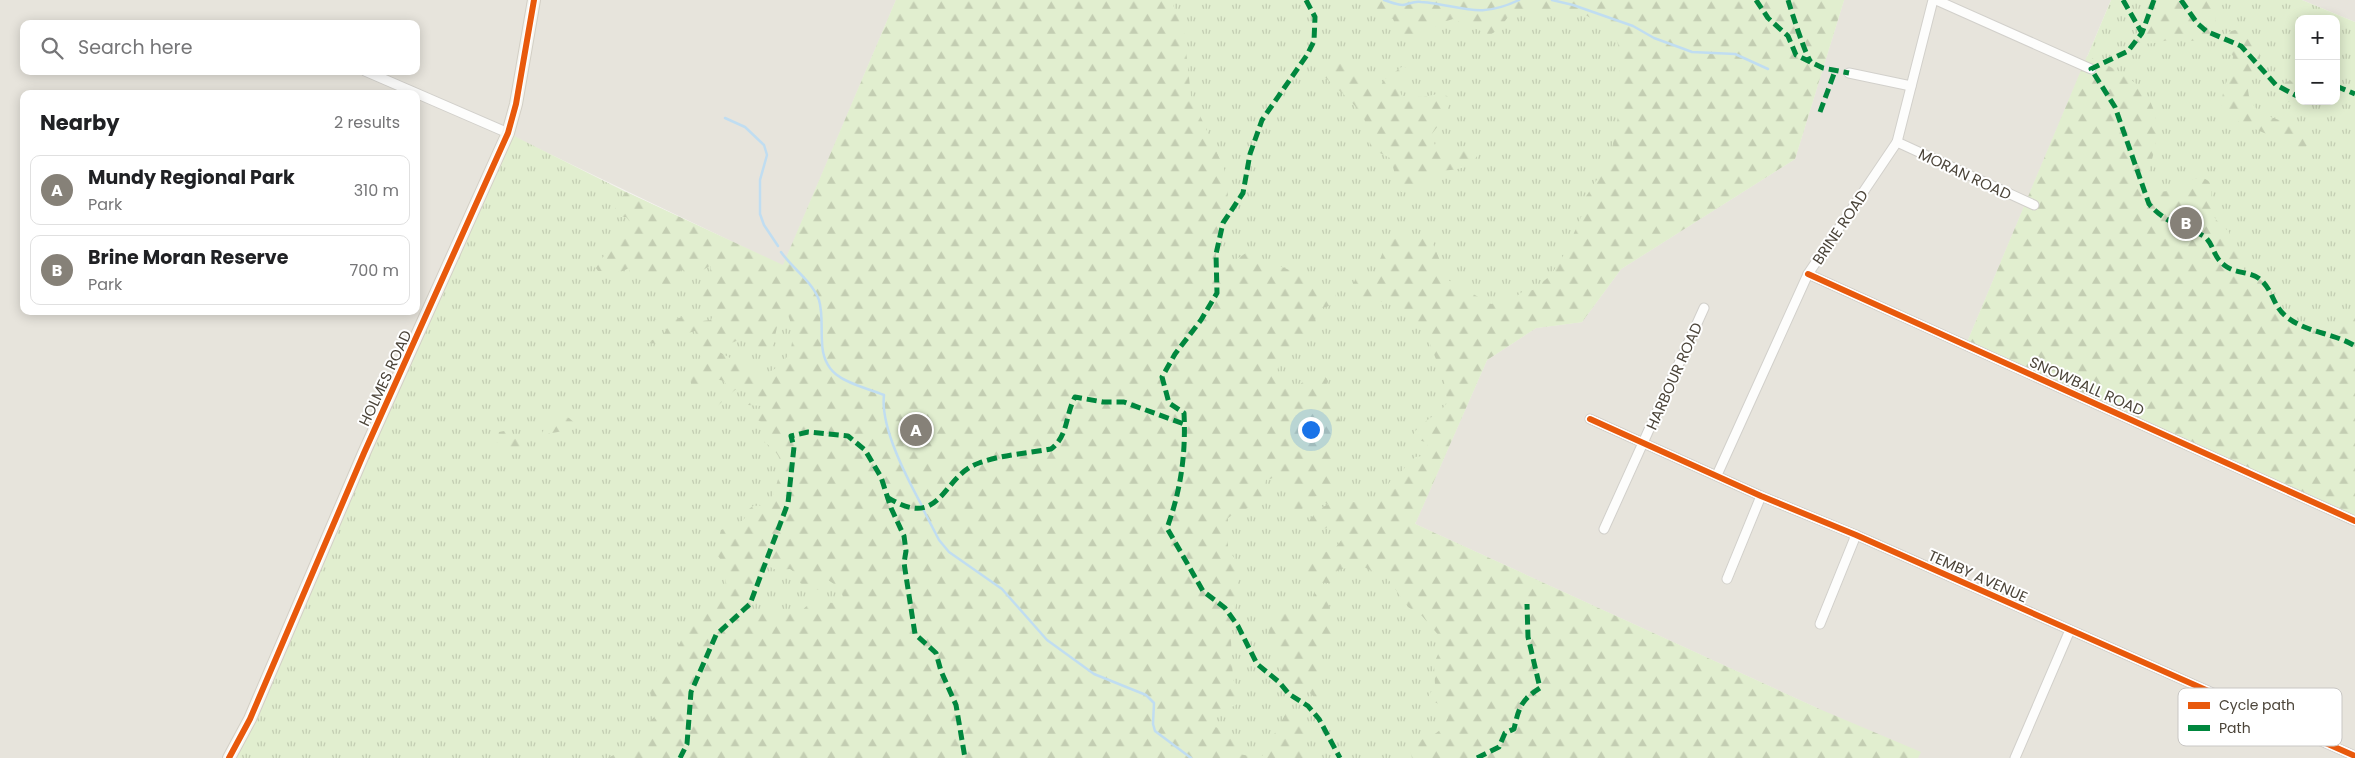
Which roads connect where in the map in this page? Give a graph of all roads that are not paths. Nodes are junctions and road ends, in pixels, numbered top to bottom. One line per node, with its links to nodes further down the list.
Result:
1 (534, 0): 9 (street, HOLMES ROAD)
2 (1934, 0): 3 (street); 6 (street, BRINE ROAD)
3 (2091, 69)
4 (1849, 73): 6 (street)
5 (374, 75): 7 (street)
6 (1911, 86): 10 (street, BRINE ROAD)
7 (409, 90)
8 (420, 95): 9 (street)
9 (508, 133): 27 (street, HOLMES ROAD)
10 (1897, 142): 11 (street, MORAN ROAD); 12 (street, BRINE ROAD)
11 (2034, 205)
12 (1808, 274): 16 (street, BRINE ROAD); 18 (street, SNOWBALL ROAD)
13 (1704, 308): 15 (street, HARBOUR ROAD)
14 (1590, 419): 15 (street, TEMBY AVENUE)
15 (1643, 443): 16 (street, TEMBY AVENUE); 19 (street, HARBOUR ROAD)
16 (1717, 476): 17 (street, TEMBY AVENUE)
17 (1761, 496): 20 (street, TEMBY AVENUE); 21 (street)
18 (2355, 521)
19 (1604, 529)
20 (1856, 535): 22 (street); 23 (street, TEMBY AVENUE)
21 (1727, 579)
22 (1820, 624)
23 (2070, 630): 24 (street, TEMBY AVENUE); 28 (street)
24 (2201, 688)
25 (2332, 746): 26 (street, TEMBY AVENUE)
26 (2355, 756)
27 (229, 758)
28 (2015, 758)

